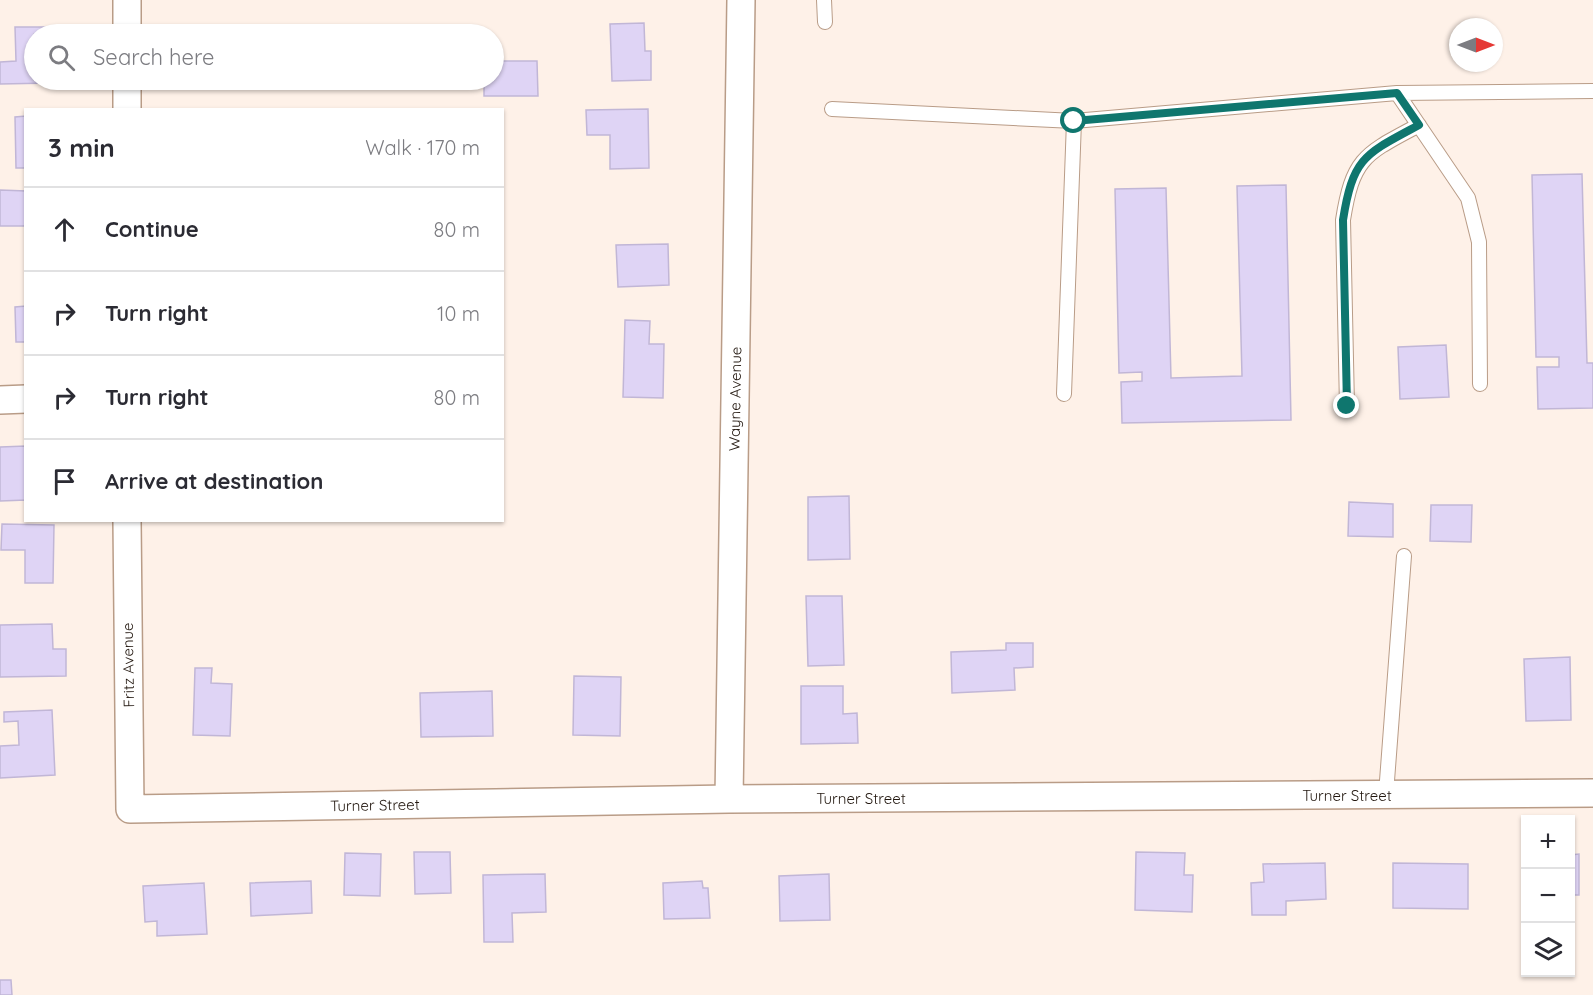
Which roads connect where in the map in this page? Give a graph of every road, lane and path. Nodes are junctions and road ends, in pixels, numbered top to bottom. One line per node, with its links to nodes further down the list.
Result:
1 (127, 0): 5 (street)
2 (741, 0): 22 (street, Wayne Avenue)
3 (824, 0): 4 (lane)
4 (825, 21)
5 (127, 24)
6 (127, 90): 9 (street)
7 (1593, 92): 8 (lane)
8 (1397, 93): 11 (lane); 12 (lane)
9 (127, 108)
10 (832, 109): 11 (lane)
11 (1074, 121): 14 (lane)
12 (1419, 125): 13 (lane); 17 (lane)
13 (1480, 384)
14 (1064, 394)
15 (24, 399): 16 (street)
16 (0, 400)
17 (1347, 406)
18 (127, 522): 23 (street, Fritz Avenue)
19 (1404, 556): 21 (lane)
20 (1593, 793): 21 (street, Turner Street)
21 (1386, 794): 22 (street, Turner Street)
22 (729, 799): 23 (street, Turner Street)
23 (130, 809)

